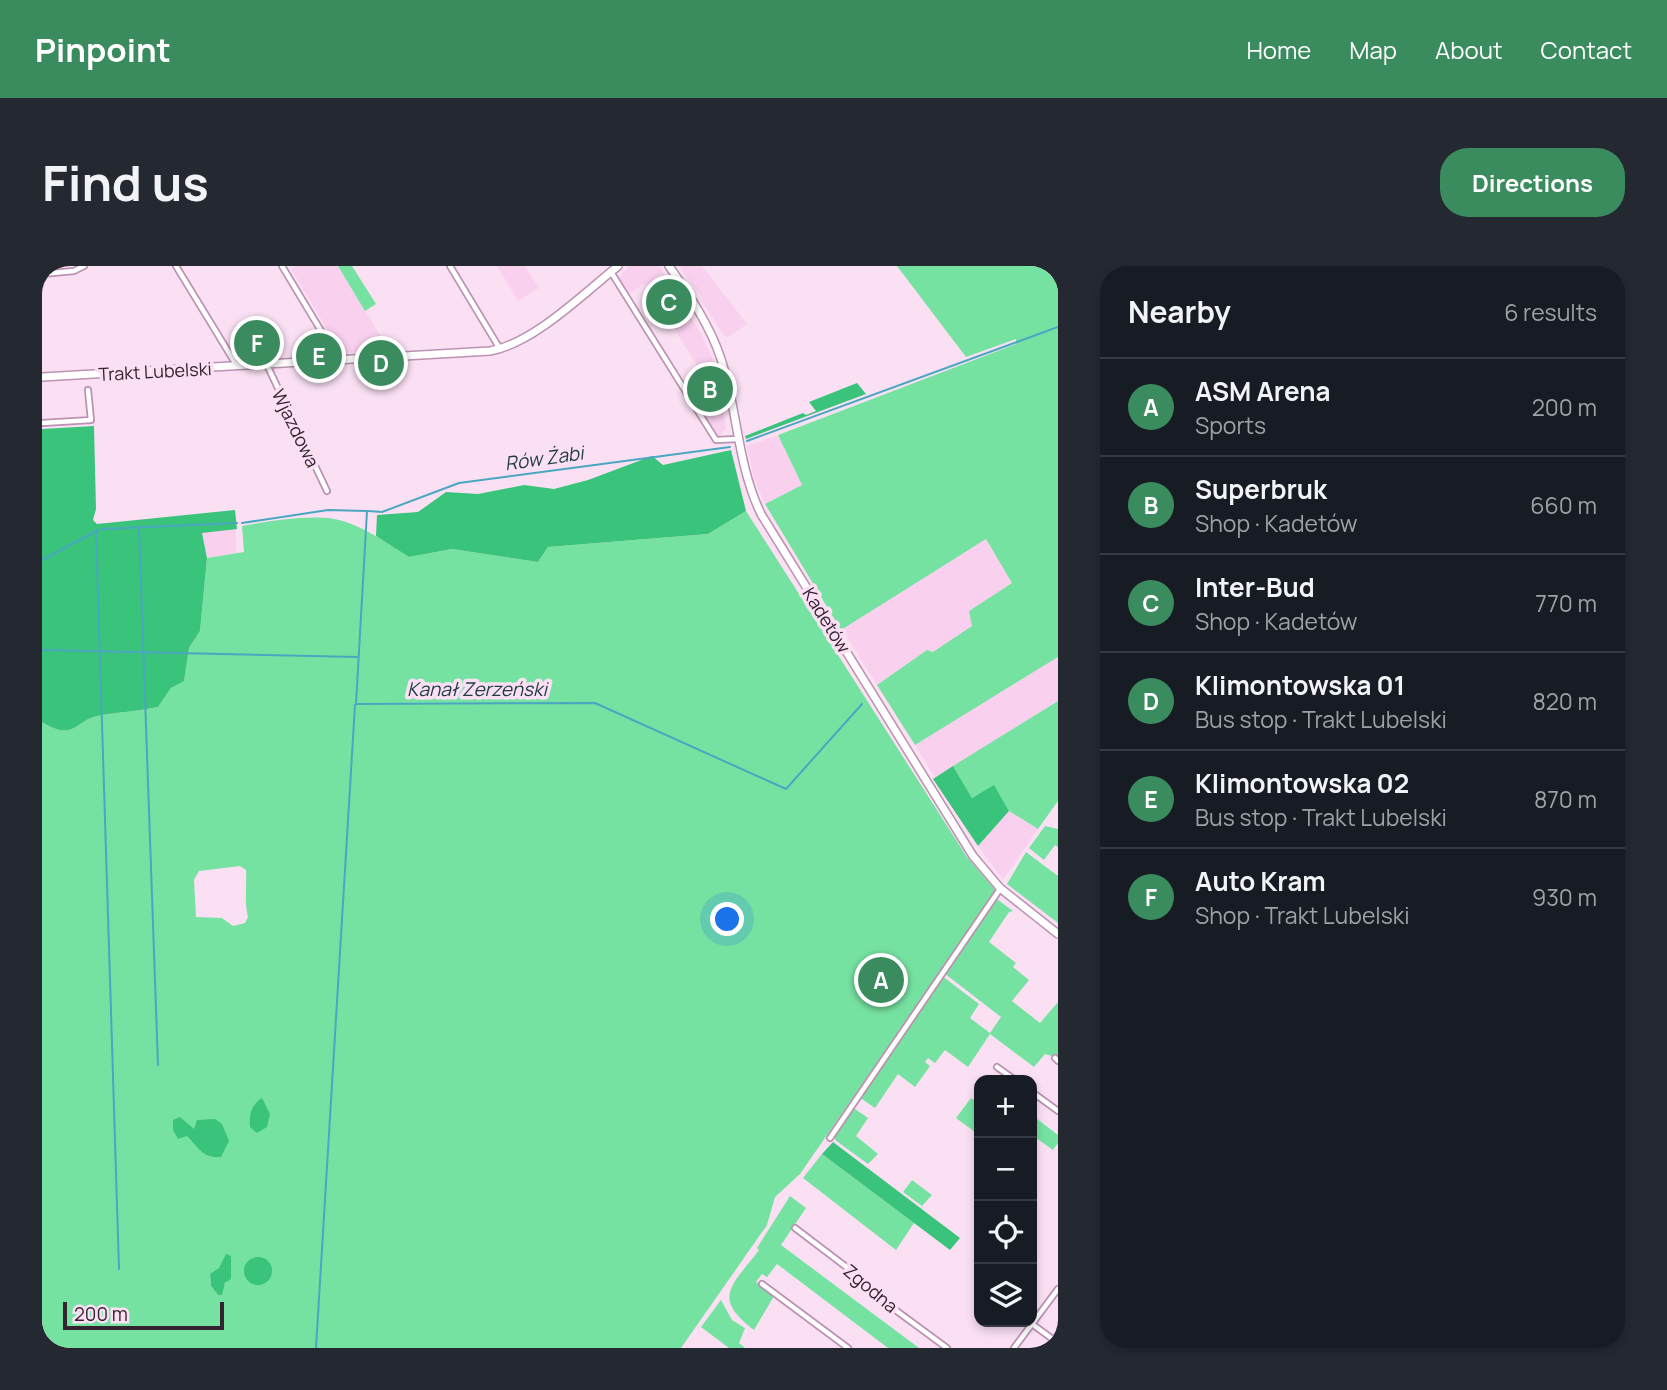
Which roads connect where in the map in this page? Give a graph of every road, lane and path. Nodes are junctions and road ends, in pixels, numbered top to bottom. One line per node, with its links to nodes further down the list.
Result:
1 (84, 266): 8 (street)
2 (176, 266): 12 (street)
3 (282, 266): 10 (street)
4 (450, 266): 9 (street)
5 (618, 266): 7 (street, Trakt Lubelski)
6 (668, 266): 16 (street, Kadetów)
7 (611, 272): 9 (street, Trakt Lubelski); 16 (street)
8 (42, 274)
9 (500, 349): 10 (street, Trakt Lubelski)
10 (335, 361): 11 (street, Trakt Lubelski)
11 (267, 365): 12 (street, Trakt Lubelski); 17 (street, Wjazdowa)
12 (237, 366): 13 (street, Trakt Lubelski)
13 (42, 377)
14 (88, 390): 15 (street)
15 (42, 423)
16 (737, 439): 18 (street, Kadetów)
17 (327, 491)
18 (1000, 888): 19 (street, Kadetów); 24 (street)
19 (1058, 934)
20 (997, 1067): 21 (street)
21 (1008, 1075)
22 (1037, 1096): 23 (street)
23 (1058, 1111)
24 (830, 1138)
25 (795, 1228): 33 (street, Zgodna)
26 (762, 1284): 32 (street)
27 (1058, 1289): 28 (street)
28 (1037, 1317)
29 (1030, 1327): 34 (street)
30 (1036, 1327): 31 (street)
31 (1058, 1343)
32 (848, 1348)
33 (947, 1348)
34 (1014, 1348)

